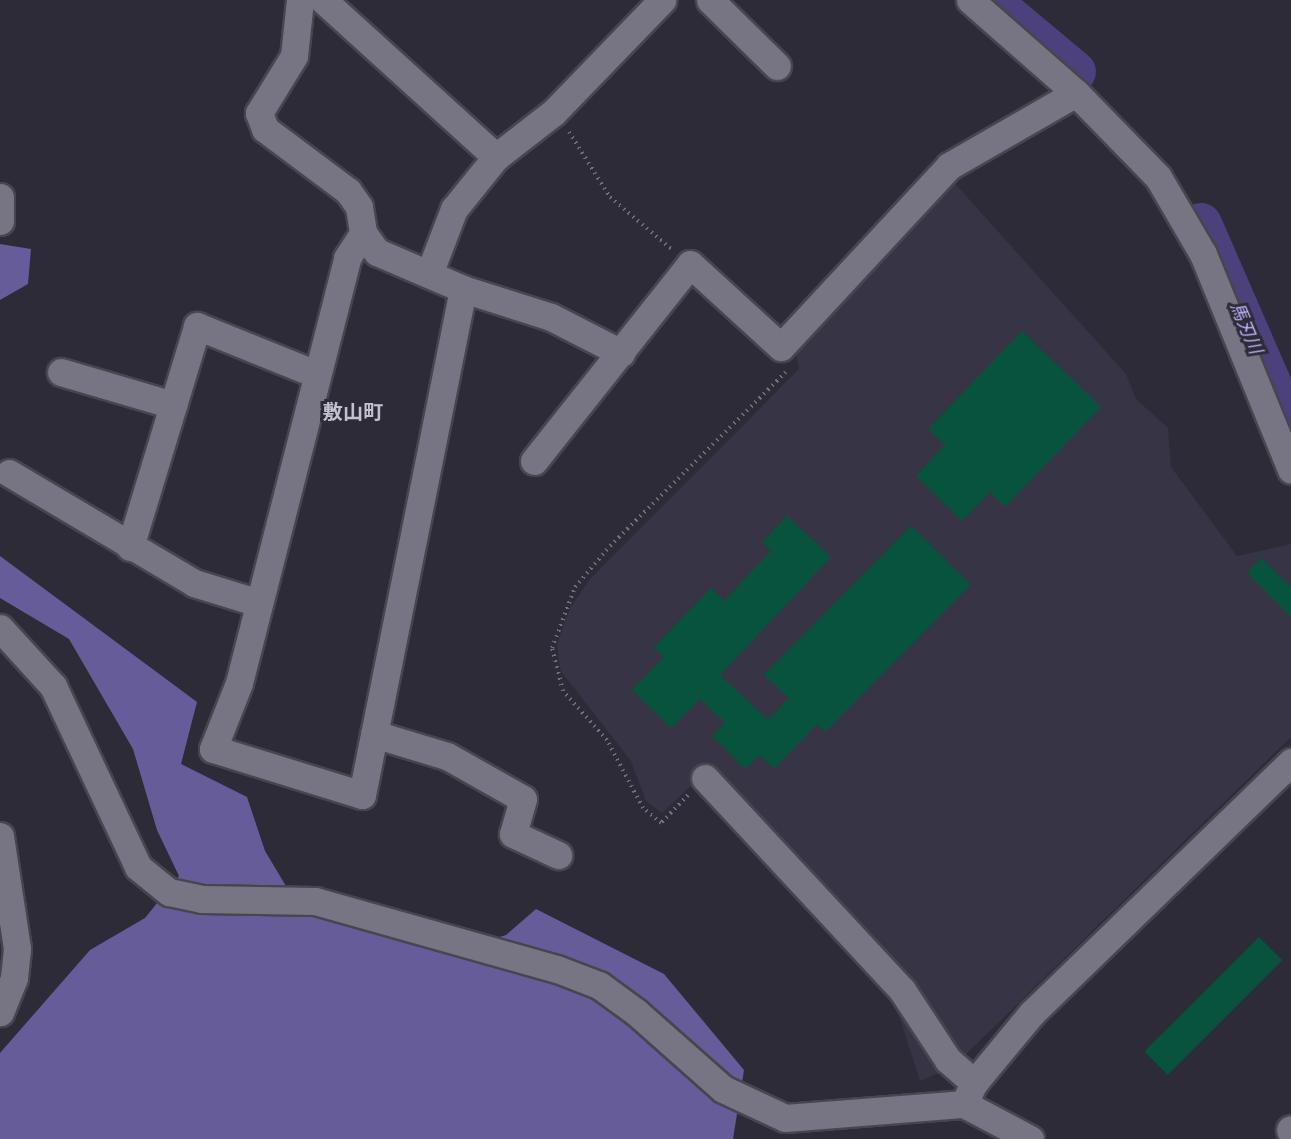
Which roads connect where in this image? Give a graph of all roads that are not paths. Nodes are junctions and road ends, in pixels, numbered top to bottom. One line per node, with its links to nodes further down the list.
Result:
1 (300, 0): 11 (street)
2 (323, 0): 8 (street)
3 (662, 0): 8 (street)
4 (710, 0): 6 (street)
5 (970, 0): 7 (street)
6 (777, 66)
7 (1076, 93): 14 (street); 19 (street)
8 (496, 157): 12 (street)
9 (0, 197): 10 (street)
10 (0, 221)
11 (363, 233): 12 (street); 16 (street)
12 (429, 274): 13 (street)
13 (463, 289): 14 (street); 24 (street)
14 (621, 353): 18 (street)
15 (61, 372): 17 (street)
16 (316, 374): 17 (street); 22 (street)
17 (173, 405): 21 (street)
18 (534, 461)
19 (1291, 470)
20 (9, 473): 21 (street)
21 (129, 547): 22 (street)
22 (259, 603): 24 (street)
23 (0, 628): 30 (street)
24 (374, 734): 28 (street)
25 (1291, 762): 30 (street)
26 (705, 778): 30 (street)
27 (0, 836): 29 (street)
28 (558, 855)
29 (0, 1012)
30 (969, 1094): 31 (street)
31 (1030, 1139)

